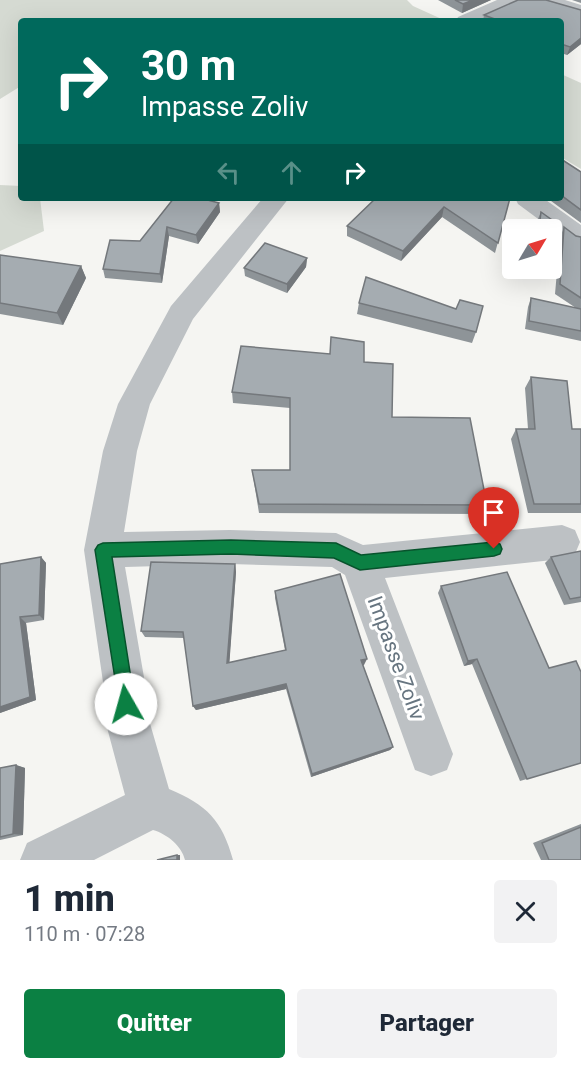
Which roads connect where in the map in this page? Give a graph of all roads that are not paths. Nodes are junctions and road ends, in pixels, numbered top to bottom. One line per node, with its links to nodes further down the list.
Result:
1 (512, 0): 4 (street)
2 (546, 0): 3 (street)
3 (581, 11)
4 (472, 18)
5 (275, 201): 9 (street)
6 (531, 201): 7 (street)
7 (581, 238)
8 (562, 542): 10 (street)
9 (103, 550): 10 (street); 12 (street)
10 (360, 563): 11 (street, Impasse Zoliv)
11 (431, 754)
12 (151, 806): 13 (street); 14 (street)
13 (45, 860)
14 (209, 860)

